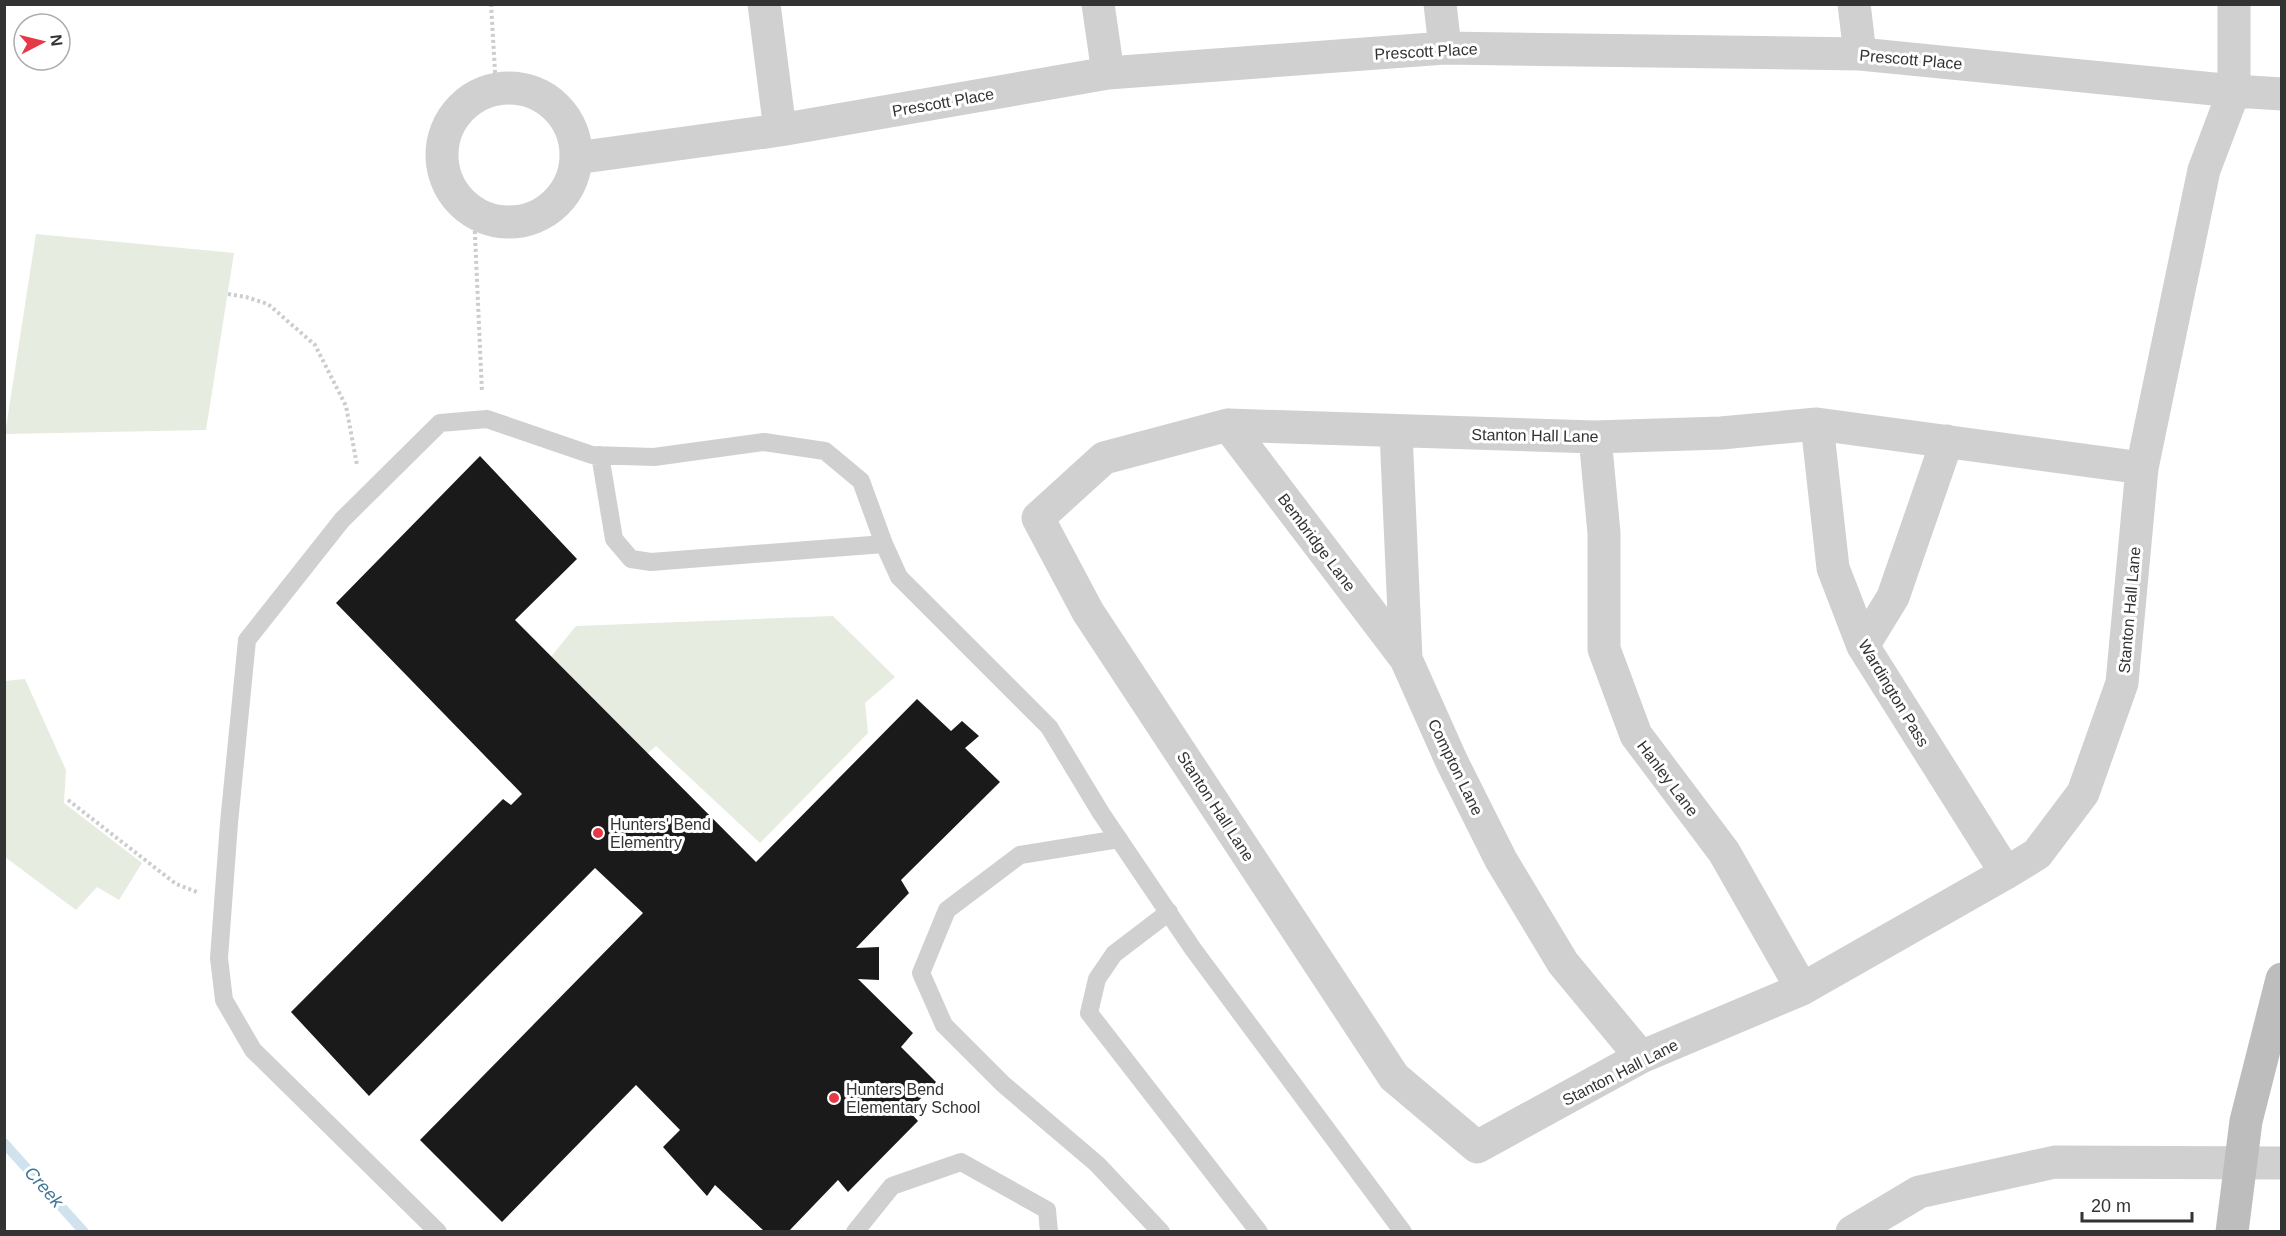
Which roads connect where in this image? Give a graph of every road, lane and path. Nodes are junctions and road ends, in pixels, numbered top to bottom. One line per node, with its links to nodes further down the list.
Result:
1 (491, 4): 10 (path)
2 (764, 4): 13 (street)
3 (1098, 4): 9 (street)
4 (1440, 4): 7 (street)
5 (1854, 4): 8 (street)
6 (2234, 4): 11 (street)
7 (1445, 48): 8 (street, Prescott Place); 9 (street, Prescott Place)
8 (1860, 54): 11 (street, Prescott Place)
9 (1108, 73): 13 (street, Prescott Place)
10 (496, 88): 14 (street); 15 (street)
11 (2234, 91): 12 (street, Prescott Place); 24 (street, Stanton Hall Lane)
12 (2282, 94)
13 (780, 130): 14 (street, Prescott Place)
14 (576, 158): 15 (street)
15 (474, 213): 17 (path)
16 (228, 294): 25 (path)
17 (483, 420): 23 (lane); 25 (lane)
18 (1817, 424): 21 (street, Stanton Hall Lane); 22 (street, Stanton Hall Lane); 27 (street, Wardington Pass)
19 (1228, 425): 20 (street, Stanton Hall Lane); 28 (street, Bembridge Lane); 36 (street, Stanton Hall Lane)
20 (1396, 432): 21 (street, Stanton Hall Lane); 28 (street, Compton Lane)
21 (1595, 437): 35 (street, Hanley Lane)
22 (1947, 441): 24 (street, Stanton Hall Lane); 27 (street)
23 (600, 455): 26 (lane); 26 (lane)
24 (2142, 468): 31 (street, Stanton Hall Lane)
25 (364, 498): 32 (lane)
26 (884, 544): 30 (lane)
27 (1863, 646): 31 (street, Wardington Pass)
28 (1406, 659): 36 (street, Compton Lane)
29 (68, 801): 32 (path)
30 (1119, 839): 33 (lane); 42 (lane)
31 (2006, 873): 35 (street, Stanton Hall Lane)
32 (223, 901): 39 (lane)
33 (1169, 912): 43 (lane); 44 (lane)
34 (2282, 979): 37 (street)
35 (1802, 989): 36 (street, Stanton Hall Lane)
36 (1641, 1057)
37 (2241, 1162): 38 (street); 45 (street); 46 (street)
38 (2282, 1163)
39 (438, 1232)
40 (855, 1232): 41 (lane)
41 (1048, 1232)
42 (1161, 1232)
43 (1259, 1232)
44 (1403, 1232)
45 (1852, 1232)
46 (2232, 1232)

